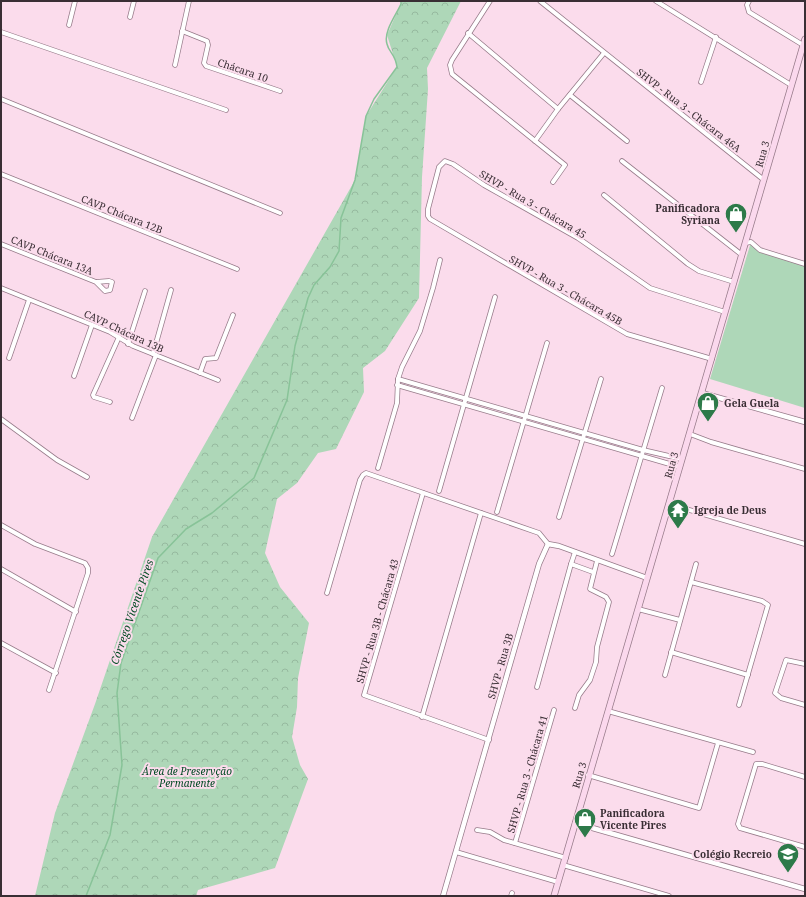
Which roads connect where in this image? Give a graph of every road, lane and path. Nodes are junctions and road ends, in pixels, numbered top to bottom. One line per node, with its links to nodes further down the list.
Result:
1 (75, 1): 9 (street)
2 (134, 1): 8 (street)
3 (189, 1): 10 (street)
4 (490, 1): 12 (street)
5 (540, 1): 16 (street, SHVP - Rua 3 - Chácara 46A)
6 (656, 1): 13 (street)
7 (749, 1): 15 (street)
8 (130, 17)
9 (69, 25)
10 (182, 31): 17 (street); 20 (street, Chácara 10)
11 (1, 32): 24 (street)
12 (468, 33): 23 (street); 25 (street)
13 (716, 37): 18 (street); 19 (street)
14 (805, 39): 15 (main road, Rua 3)
15 (803, 45): 19 (main road, Rua 3)
16 (604, 53): 21 (street); 29 (street, SHVP - Rua 3 - Chácara 46A)
17 (175, 65)
18 (701, 82)
19 (792, 85): 29 (main road, Rua 3)
20 (280, 91)
21 (570, 95): 23 (street); 26 (street)
22 (1, 99): 33 (street)
23 (558, 109): 25 (street)
24 (226, 110)
25 (536, 141): 30 (street)
26 (627, 141)
27 (622, 161): 36 (street)
28 (1, 174): 39 (street, CAVP Chácara 12B)
29 (764, 180): 35 (main road, Rua 3)
30 (553, 182)
31 (604, 195): 41 (street)
32 (428, 209): 47 (street, SHVP - Rua 3 - Chácara 45); 55 (street, SHVP - Rua 3 - Chácara 45B)
33 (280, 212)
34 (1, 244): 40 (street, CAVP Chácara 13A)
35 (745, 244): 36 (main road, Rua 3); 38 (street)
36 (742, 255): 41 (main road, Rua 3)
37 (440, 260): 58 (street)
38 (805, 264)
39 (237, 269)
40 (96, 282)
41 (734, 282): 47 (main road, Rua 3)
42 (1, 288): 46 (street, CAVP Chácara 13B)
43 (170, 290): 53 (street)
44 (145, 291): 52 (street)
45 (495, 297): 65 (street)
46 (29, 300): 49 (street, CAVP Chácara 13B); 54 (street)
47 (725, 312): 55 (main road, Rua 3)
48 (233, 315): 56 (street)
49 (92, 325): 50 (street, CAVP Chácara 13B); 57 (street)
50 (119, 337): 52 (street, CAVP Chácara 13B); 64 (street)
51 (547, 343): 66 (street)
52 (128, 344): 53 (street, CAVP Chácara 13B)
53 (154, 355): 56 (street, CAVP Chácara 13B); 67 (street)
54 (9, 358)
55 (712, 359): 63 (main road, Rua 3)
56 (200, 373): 60 (street, CAVP Chácara 13B)
57 (74, 376)
58 (398, 379): 61 (street); 65 (street)
59 (601, 379): 71 (street)
60 (218, 380)
61 (397, 385): 65 (street); 80 (street)
62 (662, 388): 74 (street)
63 (702, 393): 70 (street); 72 (main road, Rua 3)
64 (110, 402)
65 (465, 402): 66 (street); 69 (street); 83 (street)
66 (525, 416): 69 (street); 71 (street)
67 (132, 418)
68 (1, 419): 82 (street)
69 (523, 421): 73 (street); 86 (street)
70 (805, 422)
71 (584, 433): 73 (street); 74 (street)
72 (690, 434): 77 (main road, Rua 3); 81 (street)
73 (582, 438): 76 (street); 88 (street)
74 (643, 450): 75 (street); 76 (street)
75 (659, 454): 77 (street); 78 (street)
76 (641, 456): 78 (street); 93 (street)
77 (682, 459): 79 (main road, Rua 3)
78 (657, 460): 79 (street)
79 (680, 467): 85 (main road, Rua 3)
80 (378, 468)
81 (805, 469)
82 (87, 477)
83 (439, 491)
84 (423, 493): 87 (street); 101 (street); 118 (street, SHVP - Rua 3B - Chácara 43)
85 (670, 504): 91 (street); 99 (main road, Rua 3)
86 (497, 512)
87 (481, 513): 90 (street); 118 (street)
88 (559, 517)
89 (1, 525): 103 (street)
90 (548, 544): 92 (street); 119 (street, SHVP - Rua 3B)
91 (805, 544)
92 (575, 552): 94 (street); 95 (street)
93 (612, 554)
94 (597, 561): 98 (street); 99 (street)
95 (571, 564): 98 (street); 111 (street)
96 (696, 564): 100 (street)
97 (1, 569): 103 (street)
98 (593, 572): 115 (street)
99 (647, 578): 102 (main road, Rua 3)
100 (691, 582): 104 (street); 109 (street)
101 (327, 593)
102 (638, 609): 104 (street); 117 (main road, Rua 3)
103 (76, 612): 108 (street)
104 (680, 620): 106 (street)
105 (1, 643): 108 (street)
106 (671, 652): 109 (street); 110 (street)
107 (805, 664): 114 (street)
108 (56, 673): 112 (street)
109 (748, 674): 113 (street)
110 (665, 675)
111 (537, 687)
112 (49, 690)
113 (739, 705)
114 (805, 705)
115 (575, 708)
116 (554, 710): 126 (street, SHVP - Rua 3 - Chácara 41)
117 (608, 711): 120 (street); 122 (main road, Rua 3)
118 (422, 717): 119 (street, SHVP - Rua 3B - Chácara 43)
119 (489, 740): 128 (street, SHVP - Rua 3B)
120 (718, 744): 121 (street); 122 (street)
121 (753, 752)
122 (588, 776): 124 (main road, Rua 3)
123 (805, 777): 127 (street)
124 (575, 823): 129 (main road, Rua 3); 132 (street)
125 (477, 830): 126 (street, SHVP - Rua 3 - Chácara 41)
126 (515, 843): 129 (street, SHVP - Rua 3 - Chácara 41)
127 (805, 847)
128 (456, 852): 131 (street); 133 (street, SHVP - Rua 3B)
129 (566, 858): 130 (main road, Rua 3)
130 (563, 865): 131 (main road, Rua 3); 135 (street)
131 (558, 882): 134 (main road, Rua 3)
132 (805, 889)
133 (443, 896)
134 (554, 896)
135 (669, 896)

